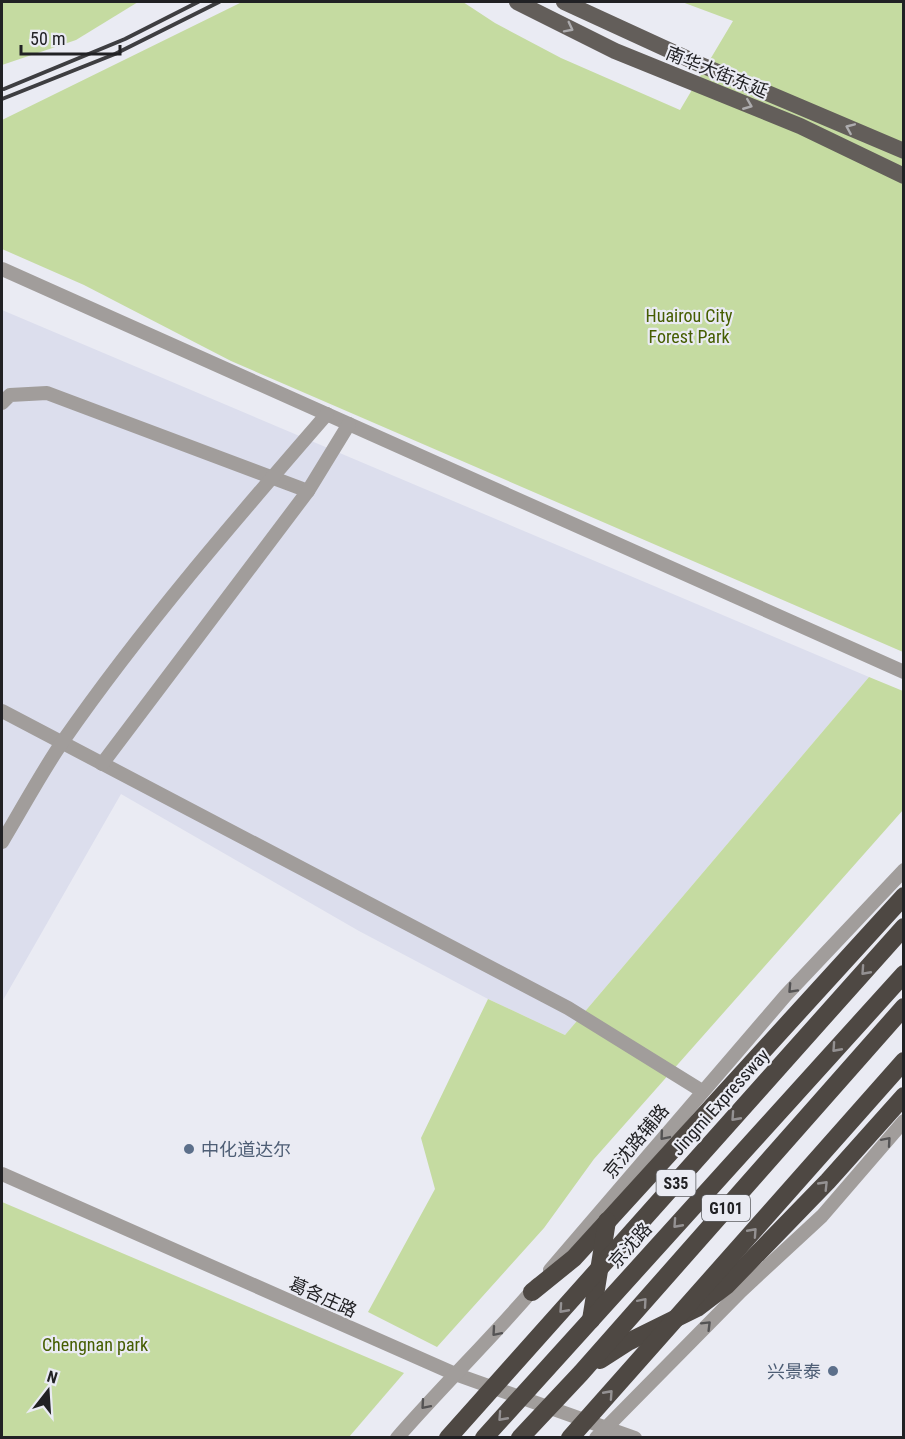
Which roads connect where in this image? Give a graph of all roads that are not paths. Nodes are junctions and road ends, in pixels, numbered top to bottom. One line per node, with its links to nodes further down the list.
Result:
1 (517, 2): 4 (main road, 南华大街东延, one-way to 4)
2 (564, 2): 3 (main road, 南华大街东延, one-way to 2)
3 (903, 151)
4 (903, 176)
5 (2, 269): 7 (street)
6 (2, 403): 9 (street)
7 (327, 414): 8 (street); 9 (street)
8 (349, 424): 10 (street); 11 (street)
9 (273, 476): 10 (street); 13 (street)
10 (308, 491): 14 (street)
11 (903, 672)
12 (2, 711): 13 (street)
13 (62, 743): 14 (street); 15 (street)
14 (102, 764): 22 (street)
15 (2, 842)
16 (903, 870): 22 (street, 京沈路辅路, one-way to 22)
17 (903, 896): 26 (highway)
18 (903, 927): 35 (highway, Jingmi Expressway / S35, one-way to 35, bridge)
19 (903, 974): 28 (highway, 京沈路 / G101, one-way to 28)
20 (903, 1007): 29 (highway, G101, one-way to 20)
21 (903, 1061): 38 (highway, one-way to 21, bridge)
22 (702, 1091): 27 (street, 京沈路辅路, one-way to 27)
23 (903, 1096): 29 (highway, one-way to 23)
24 (903, 1121): 33 (street, one-way to 24)
25 (2, 1174): 30 (street, 葛各庄路)
26 (607, 1219): 27 (highway); 28 (highway)
27 (532, 1292): 30 (street, 京沈路辅路, one-way to 30)
28 (591, 1320): 31 (highway, 京沈路 / G101)
29 (581, 1373): 32 (highway, G101)
30 (455, 1374): 31 (street, 葛各庄路); 34 (street, 京沈路辅路, one-way to 34)
31 (520, 1397): 32 (street, 葛各庄路); 36 (highway, 京沈路 / G101, one-way to 36)
32 (548, 1407): 33 (street, 葛各庄路); 37 (highway, G101)
33 (606, 1426): 39 (street); 40 (street, 葛各庄路)
34 (397, 1437)
35 (448, 1437)
36 (484, 1437)
37 (520, 1437)
38 (570, 1437)
39 (596, 1437)
40 (635, 1437)

